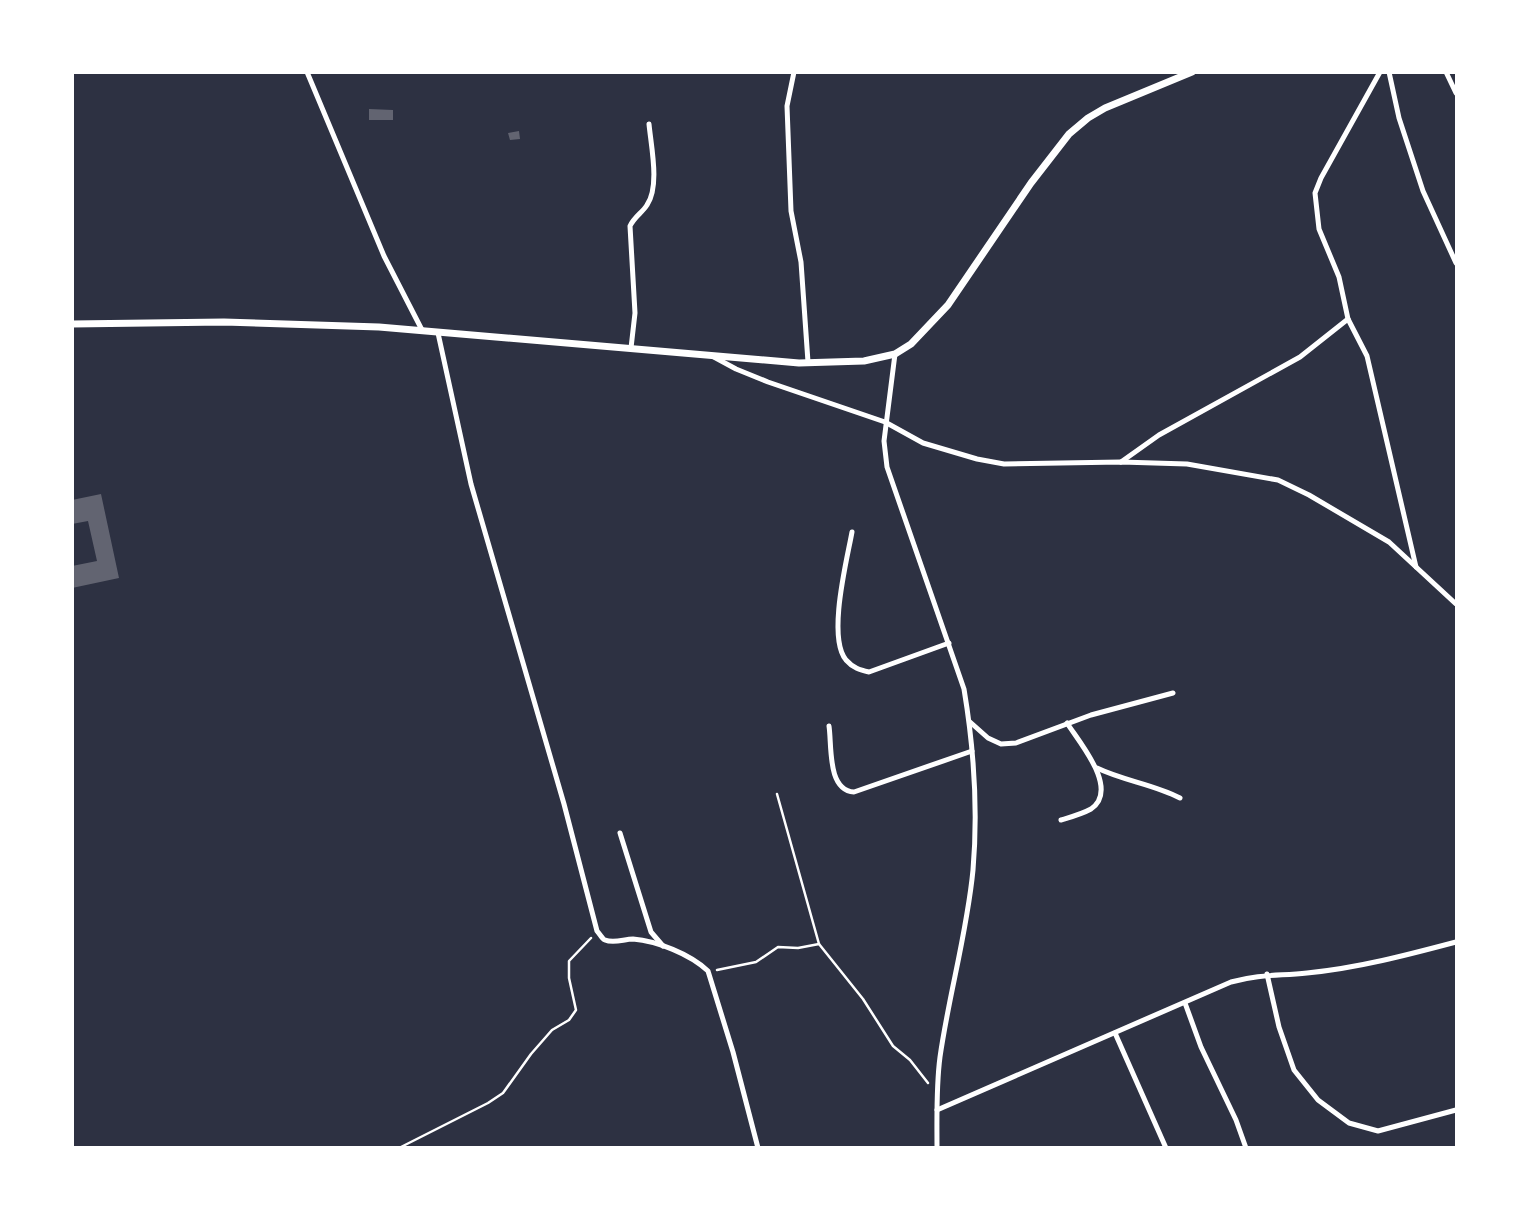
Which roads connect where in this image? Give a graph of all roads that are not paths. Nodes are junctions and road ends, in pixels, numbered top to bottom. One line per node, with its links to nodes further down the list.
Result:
1 (307, 72): 12 (street)
2 (794, 72): 17 (street)
3 (1192, 72): 15 (street)
4 (1380, 72): 10 (street)
5 (1388, 72): 9 (street)
6 (1446, 72): 7 (street)
7 (1456, 92)
8 (649, 124): 14 (street)
9 (1456, 263)
10 (1348, 319): 19 (street); 21 (street)
11 (72, 324): 12 (street)
12 (422, 330): 13 (street)
13 (438, 333): 14 (street); 34 (street)
14 (631, 348): 16 (street)
15 (895, 354): 17 (street); 18 (street)
16 (711, 356): 17 (street); 18 (street)
17 (808, 362)
18 (885, 422): 19 (street); 23 (street)
19 (1121, 462): 21 (street)
20 (852, 532): 23 (street)
21 (1416, 567): 22 (street)
22 (1456, 604)
23 (949, 642): 25 (street)
24 (1173, 693): 26 (street)
25 (970, 722): 26 (street); 28 (street)
26 (1067, 723): 29 (street)
27 (828, 726): 28 (street)
28 (972, 751): 38 (street)
29 (1098, 768): 30 (street); 31 (street)
30 (1180, 798)
31 (1061, 820)
32 (620, 833): 34 (street)
33 (1456, 942): 35 (street)
34 (664, 946): 40 (street)
35 (1267, 974): 36 (street); 39 (street)
36 (1185, 1003): 37 (street); 43 (street)
37 (1115, 1033): 38 (street); 42 (street)
38 (937, 1110): 41 (street)
39 (1456, 1110)
40 (758, 1148)
41 (937, 1148)
42 (1166, 1148)
43 (1246, 1148)

